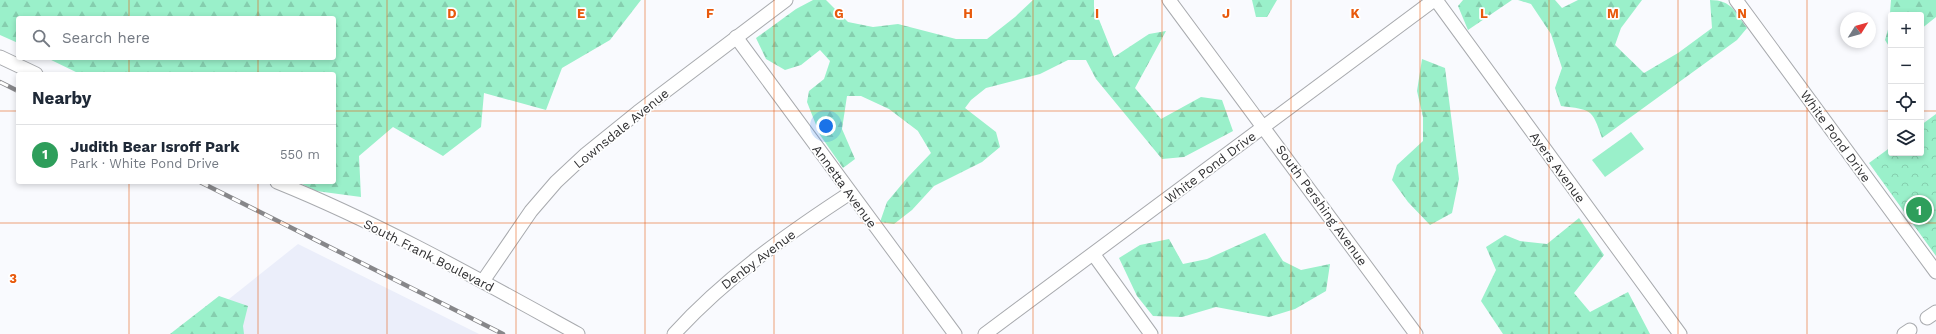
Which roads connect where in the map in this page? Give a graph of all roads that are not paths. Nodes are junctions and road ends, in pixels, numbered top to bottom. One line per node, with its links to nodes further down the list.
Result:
1 (786, 0): 5 (street, Lownsdale Avenue)
2 (1169, 0): 8 (street, South Pershing Avenue)
3 (1435, 0): 8 (street, White Pond Drive); 20 (street, Ayers Avenue)
4 (1736, 0): 12 (street, White Pond Drive)
5 (736, 37): 10 (street, Annetta Avenue); 13 (street, Lownsdale Avenue)
6 (0, 57): 7 (street)
7 (32, 72)
8 (1264, 127): 11 (street, White Pond Drive); 19 (street, South Pershing Avenue)
9 (282, 184): 13 (street, South Frank Boulevard)
10 (850, 193): 15 (street, Denby Avenue); 16 (street, Annetta Avenue)
11 (1094, 255): 17 (street, White Pond Drive); 18 (street)
12 (1936, 272)
13 (483, 281): 14 (street, South Frank Boulevard)
14 (578, 334)
15 (674, 334)
16 (955, 334)
17 (985, 334)
18 (1151, 334)
19 (1416, 334)
20 (1680, 334)

